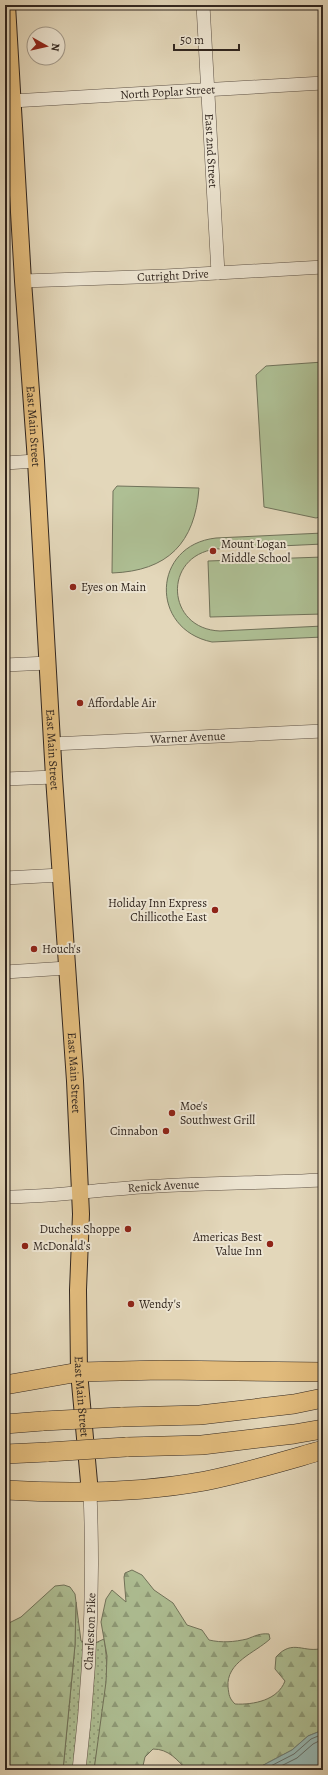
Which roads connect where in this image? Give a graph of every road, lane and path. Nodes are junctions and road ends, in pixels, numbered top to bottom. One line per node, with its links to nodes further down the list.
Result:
1 (7, 5): 3 (main road, East Main Street)
2 (203, 5): 5 (street, East 2nd Street)
3 (8, 82): 6 (main road, East Main Street)
4 (323, 83): 5 (street, North Poplar Street)
5 (208, 88): 6 (street, North Poplar Street); 8 (street, East 2nd Street)
6 (12, 101): 9 (main road, East Main Street)
7 (323, 267): 8 (street, Cutright Drive)
8 (218, 273): 9 (street, Cutright Drive)
9 (23, 281): 10 (main road, East Main Street)
10 (36, 461): 11 (street); 12 (main road, East Main Street)
11 (5, 463)
12 (48, 663): 13 (street); 15 (main road, East Main Street)
13 (5, 665)
14 (323, 731): 15 (street, Warner Avenue)
15 (52, 744): 16 (main road, East Main Street)
16 (54, 777): 17 (street); 18 (main road, East Main Street)
17 (5, 779)
18 (61, 875): 19 (street); 20 (main road, East Main Street)
19 (5, 878)
20 (66, 968): 21 (street); 23 (main road, East Main Street)
21 (5, 972)
22 (323, 1180): 23 (street, Renick Avenue)
23 (81, 1193): 24 (street, Renick Avenue); 25 (main road, East Main Street)
24 (5, 1197)
25 (79, 1372): 26 (highway); 27 (highway); 34 (main road, East Main Street)
26 (323, 1372)
27 (5, 1385)
28 (323, 1398): 29 (highway, bridge)
29 (5, 1424)
30 (323, 1429): 32 (highway, bridge)
31 (323, 1450): 34 (highway)
32 (5, 1454)
33 (5, 1490): 34 (highway)
34 (90, 1493): 35 (street, Charleston Pike)
35 (79, 1770)

